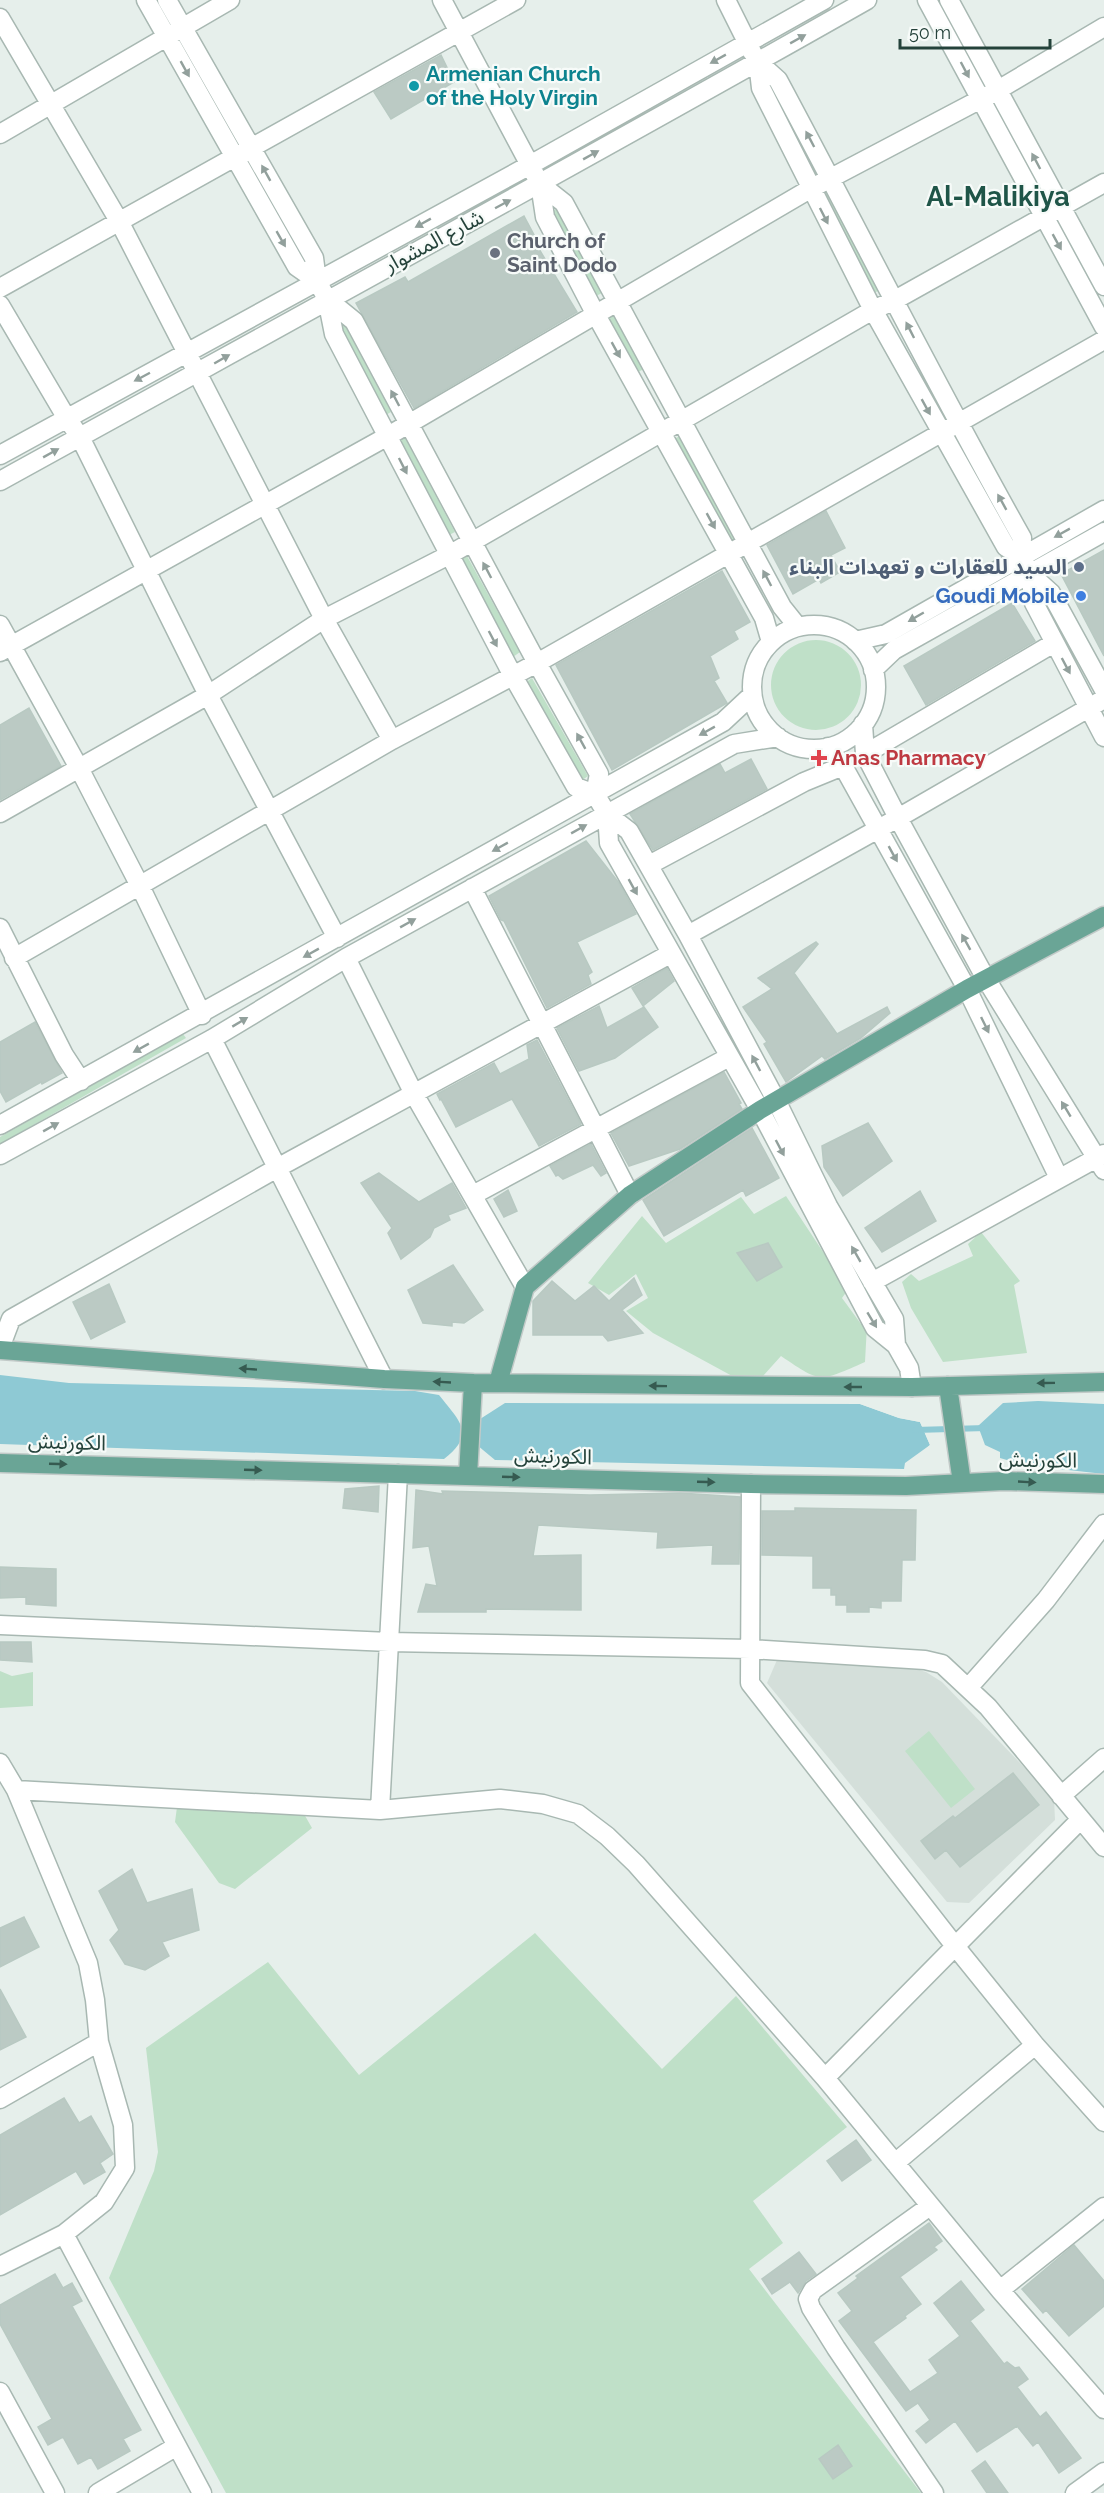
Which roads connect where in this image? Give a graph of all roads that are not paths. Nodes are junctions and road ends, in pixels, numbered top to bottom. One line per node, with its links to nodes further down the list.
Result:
1 (146, 0): 14 (street)
2 (167, 0): 14 (street)
3 (230, 0): 14 (street)
4 (442, 0): 13 (street)
5 (516, 0): 13 (street)
6 (726, 0): 15 (street)
7 (824, 0): 15 (street, شارع المشوار)
8 (867, 0): 16 (street, شارع المشوار, one-way to 8)
9 (927, 0): 18 (street, one-way to 18)
10 (949, 0): 17 (street)
11 (0, 18): 19 (street)
12 (1104, 27): 17 (street)
13 (459, 31): 21 (street); 23 (street)
14 (175, 32): 19 (street); 21 (street); 22 (street, one-way to 22)
15 (747, 43): 16 (street); 23 (street, شارع المشوار, one-way to 23)
16 (758, 62): 24 (street, one-way to 16); 26 (street, شارع المشوار, one-way to 16); 27 (street)
17 (998, 90): 18 (street); 28 (street, one-way to 17)
18 (980, 99): 24 (street); 29 (street)
19 (49, 105): 20 (street); 30 (street)
20 (0, 134)
21 (251, 147): 22 (street); 31 (street, one-way to 21)
22 (234, 156): 30 (street); 31 (street, one-way to 31)
23 (530, 165): 26 (street); 31 (street, شارع المشوار, one-way to 31)
24 (831, 178): 27 (street); 35 (street)
25 (1104, 183): 28 (street)
26 (540, 184): 34 (street, شارع المشوار, one-way to 26); 36 (street); 39 (street)
27 (810, 189): 36 (street); 38 (street, one-way to 38)
28 (1061, 209): 29 (street); 32 (street)
29 (1044, 218): 35 (street); 40 (street, one-way to 40)
30 (119, 221): 33 (street); 42 (street)
31 (317, 281): 34 (street); 42 (street, شارع المشوار)
32 (1104, 286)
33 (0, 288)
34 (327, 299): 43 (street, شارع المشوار, one-way to 34); 46 (street, one-way to 34); 51 (street)
35 (895, 300): 38 (street); 47 (street, one-way to 35)
36 (616, 301): 39 (street); 45 (street)
37 (0, 305): 44 (street)
38 (873, 310): 45 (street); 48 (street, one-way to 48)
39 (595, 313): 46 (street); 49 (street, one-way to 49)
40 (1104, 327)
41 (1104, 340): 47 (street)
42 (186, 354): 43 (street); 44 (street, شارع المشوار, one-way to 44)
43 (196, 374): 50 (street, شارع المشوار); 54 (street)
44 (66, 417): 50 (street); 52 (street, شارع المشوار)
45 (683, 422): 49 (street); 58 (street)
46 (408, 423): 51 (street); 57 (street)
47 (957, 423): 48 (street); 61 (street, one-way to 47)
48 (940, 432): 58 (street); 61 (street)
49 (662, 433): 57 (street); 59 (street, one-way to 59)
50 (80, 436): 53 (street, شارع المشوار, one-way to 50); 62 (street)
51 (388, 436): 54 (street); 60 (street, one-way to 60)
52 (0, 455)
53 (0, 481)
54 (265, 503): 62 (street); 64 (street)
55 (1104, 510): 61 (street, one-way to 61)
56 (1104, 532): 63 (street)
57 (472, 542): 60 (street); 71 (street, one-way to 57)
58 (749, 543): 59 (street); 66 (street, one-way to 58)
59 (729, 554): 68 (street); 71 (street)
60 (449, 555): 64 (street); 73 (street, one-way to 73)
61 (1021, 556): 63 (street); 67 (street, one-way to 67)
62 (145, 570): 70 (street); 75 (street)
63 (1030, 574): 69 (street); 72 (street); 74 (street)
64 (324, 619): 75 (street); 81 (street)
65 (0, 625): 70 (street)
66 (798, 627): 67 (street); 68 (street)
67 (855, 641): 72 (street)
68 (771, 642): 76 (street)
69 (1054, 643): 77 (street, one-way to 77); 83 (street)
70 (5, 648): 85 (street)
71 (537, 663): 73 (street); 86 (street, one-way to 71)
72 (873, 670): 78 (street)
73 (513, 676): 81 (street); 86 (street)
74 (1104, 690)
75 (208, 695): 85 (street); 87 (street)
76 (752, 695): 79 (street); 86 (street, one-way to 86)
77 (1096, 704): 80 (street); 90 (street)
78 (863, 724): 82 (street); 83 (street)
79 (778, 737): 82 (street); 89 (street)
80 (1104, 737)
81 (392, 740): 87 (street)
82 (828, 747): 84 (street)
83 (865, 754): 90 (street)
84 (843, 766): 91 (street); 92 (street)
85 (79, 768): 88 (street); 93 (street)
86 (595, 794): 89 (street); 98 (street, one-way to 98)
87 (270, 811): 93 (street); 98 (street)
88 (0, 813)
89 (607, 814): 92 (street); 94 (street, one-way to 89); 99 (street, one-way to 99)
90 (898, 818): 91 (street); 102 (street, one-way to 90)
91 (879, 828): 97 (street); 103 (street, one-way to 103)
92 (649, 865): 97 (street)
93 (140, 886): 100 (street); 104 (street)
94 (472, 888): 101 (street, one-way to 94); 105 (street)
95 (1104, 916): 102 (main road)
96 (0, 928): 100 (street)
97 (688, 935): 110 (street, one-way to 97)
98 (337, 938): 104 (street, one-way to 104)
99 (670, 954): 105 (street); 107 (street)
100 (14, 958): 108 (street)
101 (346, 958): 106 (street, one-way to 101); 109 (street)
102 (986, 979): 103 (main road); 115 (street, one-way to 102)
103 (967, 989): 110 (main road); 117 (street, one-way to 117)
104 (202, 1014): 108 (street, one-way to 108)
105 (542, 1024): 109 (street); 113 (street)
106 (212, 1039): 114 (street, one-way to 106); 116 (street)
107 (729, 1057): 111 (street); 113 (street)
108 (81, 1080): 112 (street)
109 (414, 1094): 116 (street); 118 (street)
110 (777, 1102): 111 (main road); 120 (street, one-way to 110)
111 (760, 1110): 119 (main road); 122 (street, one-way to 122)
112 (0, 1125)
113 (596, 1128): 118 (street); 119 (street)
114 (0, 1155)
115 (1101, 1161): 117 (street)
116 (279, 1167): 123 (street); 124 (street)
117 (1059, 1178): 120 (street)
118 (473, 1195): 121 (street)
119 (630, 1195): 121 (main road)
120 (872, 1282): 122 (street)
121 (525, 1287): 126 (main road)
122 (896, 1345): 127 (street)
123 (0, 1349): 124 (main road, one-way to 123)
124 (384, 1379): 128 (main road, one-way to 124)
125 (1104, 1382): 129 (main road, one-way to 129)
126 (498, 1383): 127 (main road, one-way to 126); 128 (main road)
127 (912, 1387): 129 (main road)
128 (472, 1391): 131 (main road)
129 (949, 1392): 133 (main road)
130 (0, 1463): 132 (main road, الكورنيش, one-way to 132)
131 (469, 1468): 132 (main road, الكورنيش); 134 (main road, الكورنيش, one-way to 134)
132 (398, 1474): 138 (street)
133 (962, 1483): 134 (main road, الكورنيش); 135 (main road, الكورنيش, one-way to 135)
134 (751, 1484): 139 (street)
135 (1104, 1484)
136 (1104, 1524): 140 (street)
137 (0, 1625): 138 (street)
138 (389, 1642): 139 (street); 145 (street)
139 (750, 1649): 140 (street); 148 (street)
140 (968, 1688): 144 (street)
141 (1104, 1758): 144 (street)
142 (0, 1763): 143 (street)
143 (16, 1790): 145 (street); 149 (street)
144 (1061, 1796): 146 (street)
145 (380, 1810): 151 (street)
146 (1080, 1820): 147 (street); 148 (street)
147 (1102, 1843)
148 (955, 1946): 150 (street); 151 (street)
149 (99, 2042): 152 (street); 157 (street)
150 (1035, 2045): 153 (street); 154 (street)
151 (825, 2078): 154 (street)
152 (0, 2099)
153 (1104, 2122)
154 (895, 2163): 155 (street)
155 (930, 2206): 159 (street); 167 (street)
156 (1104, 2207): 159 (street)
157 (64, 2234): 158 (street); 162 (street)
158 (0, 2266)
159 (1000, 2290): 161 (street)
160 (0, 2392): 164 (street)
161 (1104, 2409)
162 (177, 2446): 165 (street); 166 (street)
163 (1104, 2472): 168 (street)
164 (55, 2493)
165 (99, 2493)
166 (202, 2493)
167 (934, 2493)
168 (1075, 2493)

